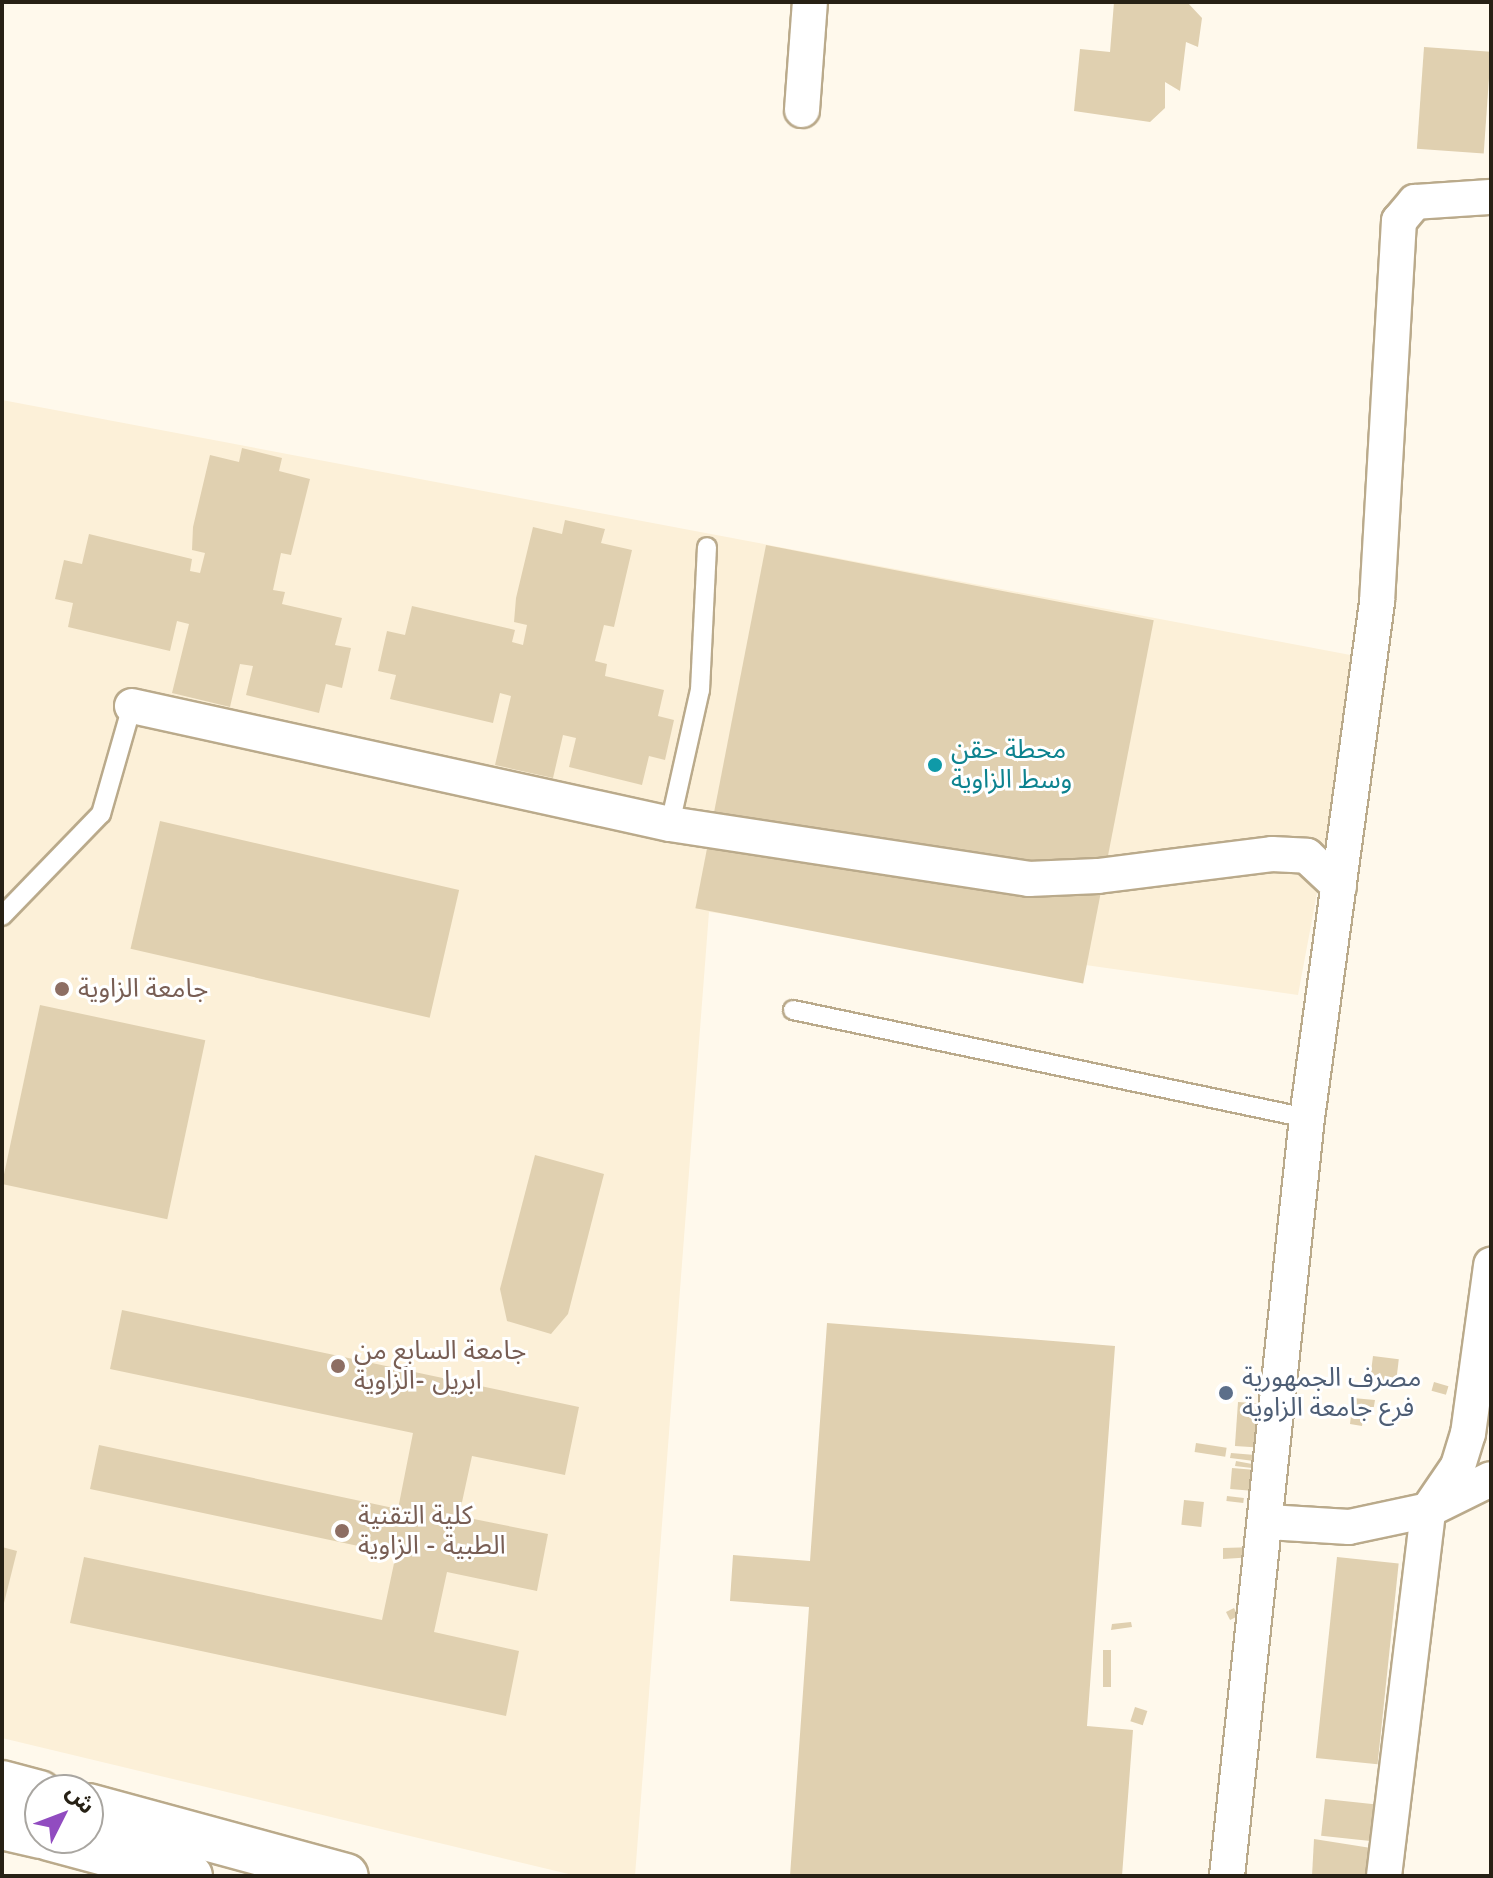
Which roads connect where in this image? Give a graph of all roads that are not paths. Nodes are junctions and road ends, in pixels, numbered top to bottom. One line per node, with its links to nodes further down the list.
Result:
1 (810, 2): 2 (street)
2 (802, 110)
3 (1491, 197): 7 (street)
4 (707, 547): 6 (lane)
5 (132, 706): 6 (street); 8 (lane)
6 (670, 824): 7 (street)
7 (1339, 886): 10 (street)
8 (2, 916)
9 (793, 1010): 10 (lane)
10 (1307, 1118): 14 (street)
11 (1491, 1265): 13 (street)
12 (1491, 1479): 13 (street)
13 (1428, 1510): 14 (street); 24 (street)
14 (1268, 1522): 23 (street)
15 (2, 1783): 16 (main road)
16 (24, 1789)
17 (104, 1810): 22 (main road)
18 (2, 1827): 19 (main road)
19 (24, 1832)
20 (104, 1853): 21 (main road)
21 (190, 1876)
22 (346, 1876)
23 (1227, 1876)
24 (1384, 1876)

